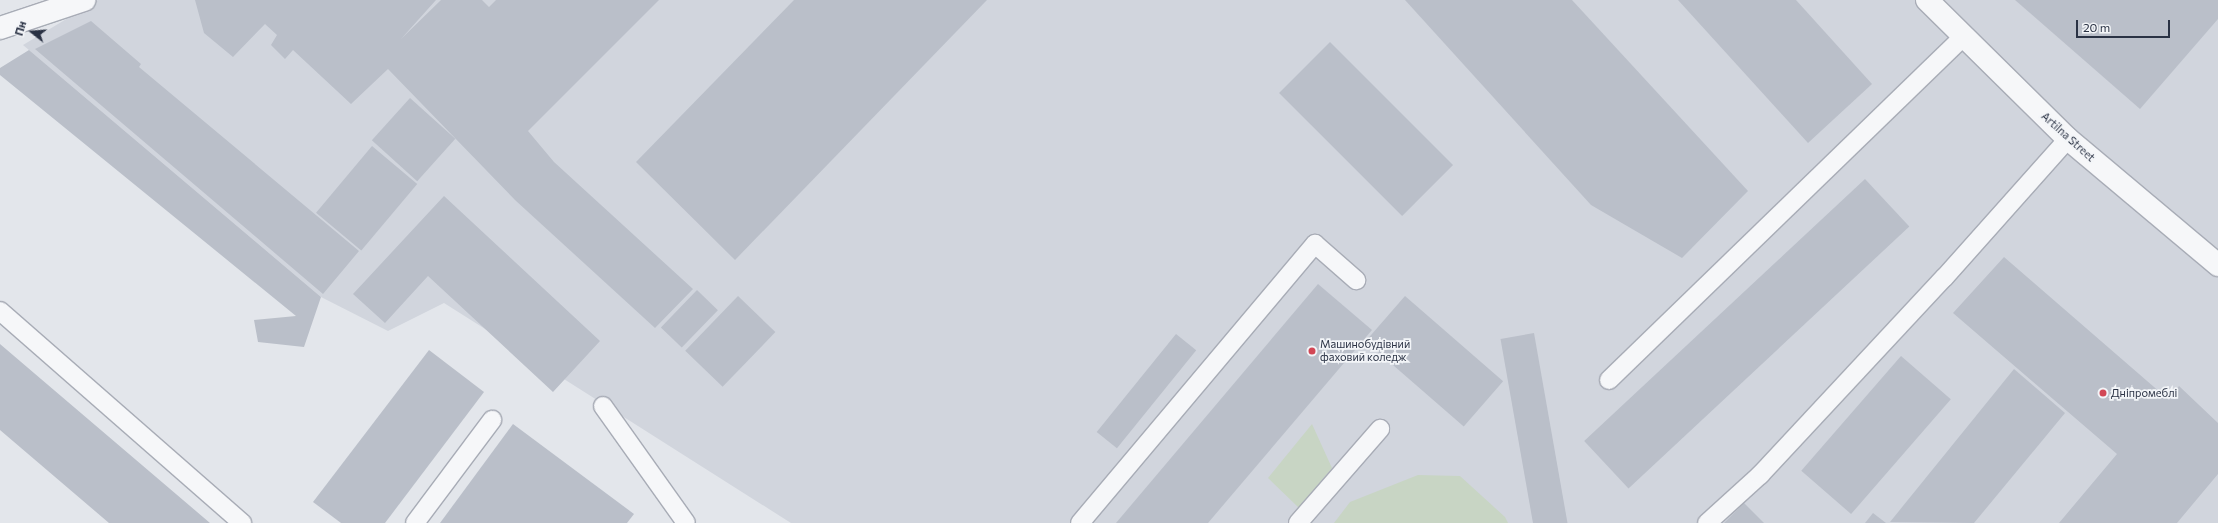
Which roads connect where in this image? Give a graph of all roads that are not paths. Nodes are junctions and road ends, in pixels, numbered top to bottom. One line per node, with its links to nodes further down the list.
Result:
1 (84, 0): 3 (street)
2 (1927, 0): 4 (street, Artilna Street)
3 (0, 28)
4 (1964, 36): 5 (street, Artilna Street); 9 (lane)
5 (2068, 139): 6 (street, Artilna Street); 18 (lane)
6 (2218, 265)
7 (1356, 280): 16 (lane)
8 (0, 311): 13 (lane)
9 (1609, 380)
10 (603, 406): 15 (lane)
11 (492, 420): 14 (lane)
12 (1380, 429): 17 (lane)
13 (242, 523)
14 (415, 523)
15 (686, 523)
16 (1080, 523)
17 (1298, 523)
18 (1707, 523)

